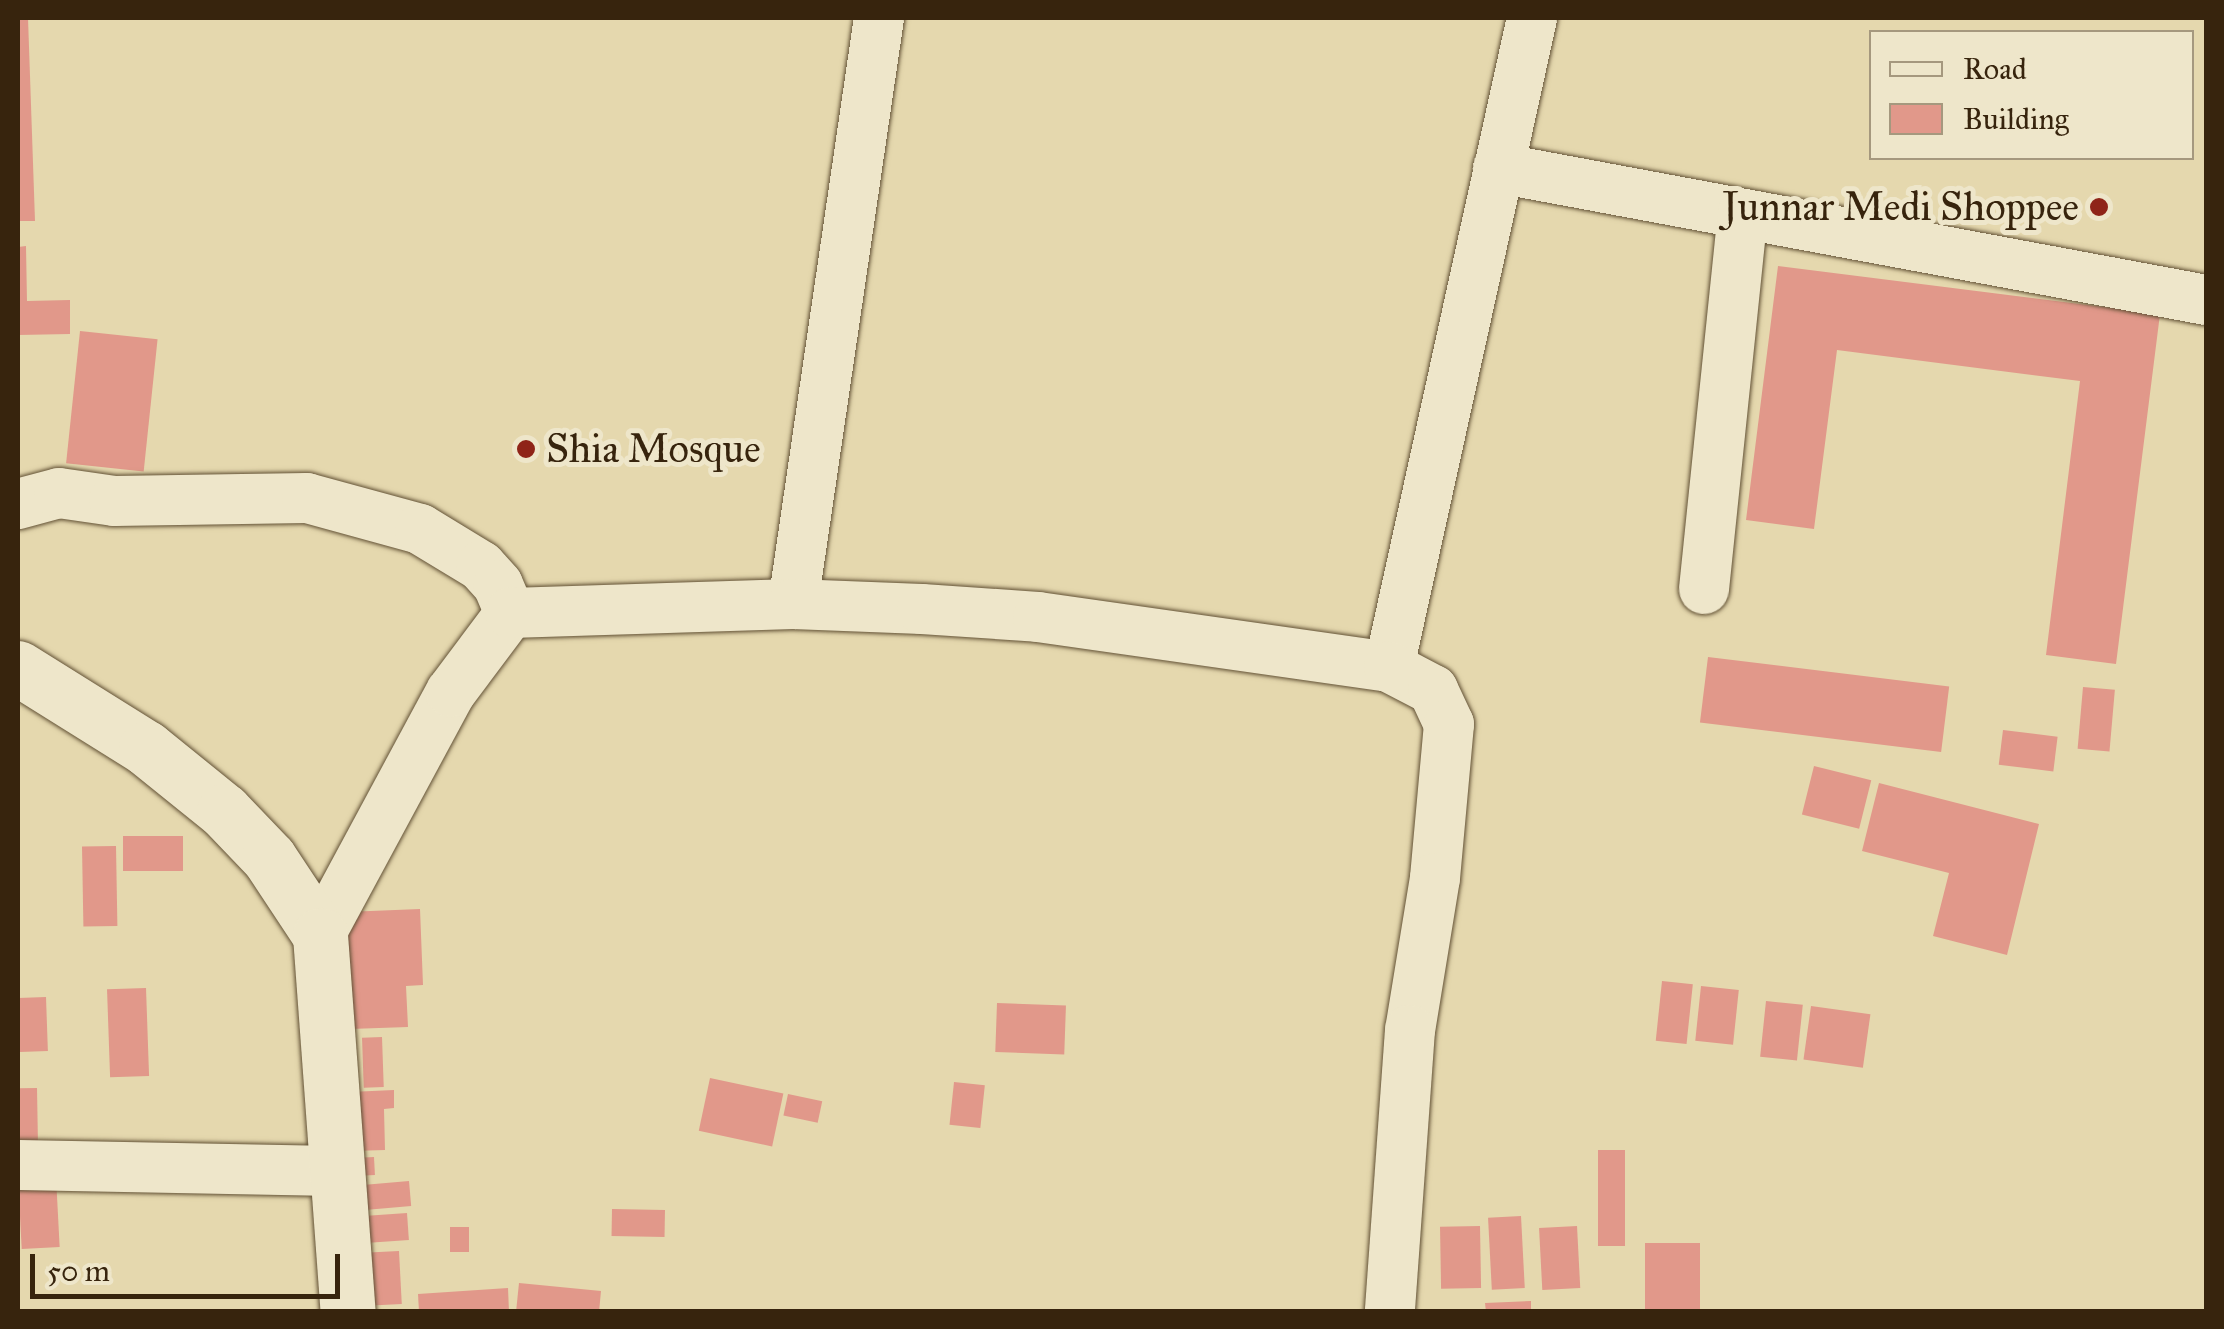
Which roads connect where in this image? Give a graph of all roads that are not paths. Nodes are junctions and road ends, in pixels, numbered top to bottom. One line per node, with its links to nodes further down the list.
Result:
1 (879, 18): 8 (street)
2 (1532, 18): 3 (street)
3 (1498, 168): 4 (street); 10 (street)
4 (1743, 214): 5 (street); 7 (street)
5 (2206, 300)
6 (18, 504): 9 (street)
7 (1704, 589)
8 (793, 604): 9 (street); 10 (street)
9 (510, 613): 12 (street)
10 (1389, 667): 16 (street)
11 (18, 668): 12 (street)
12 (320, 935): 14 (street)
13 (18, 1165): 14 (street)
14 (335, 1171): 15 (street)
15 (348, 1312)
16 (1390, 1312)

